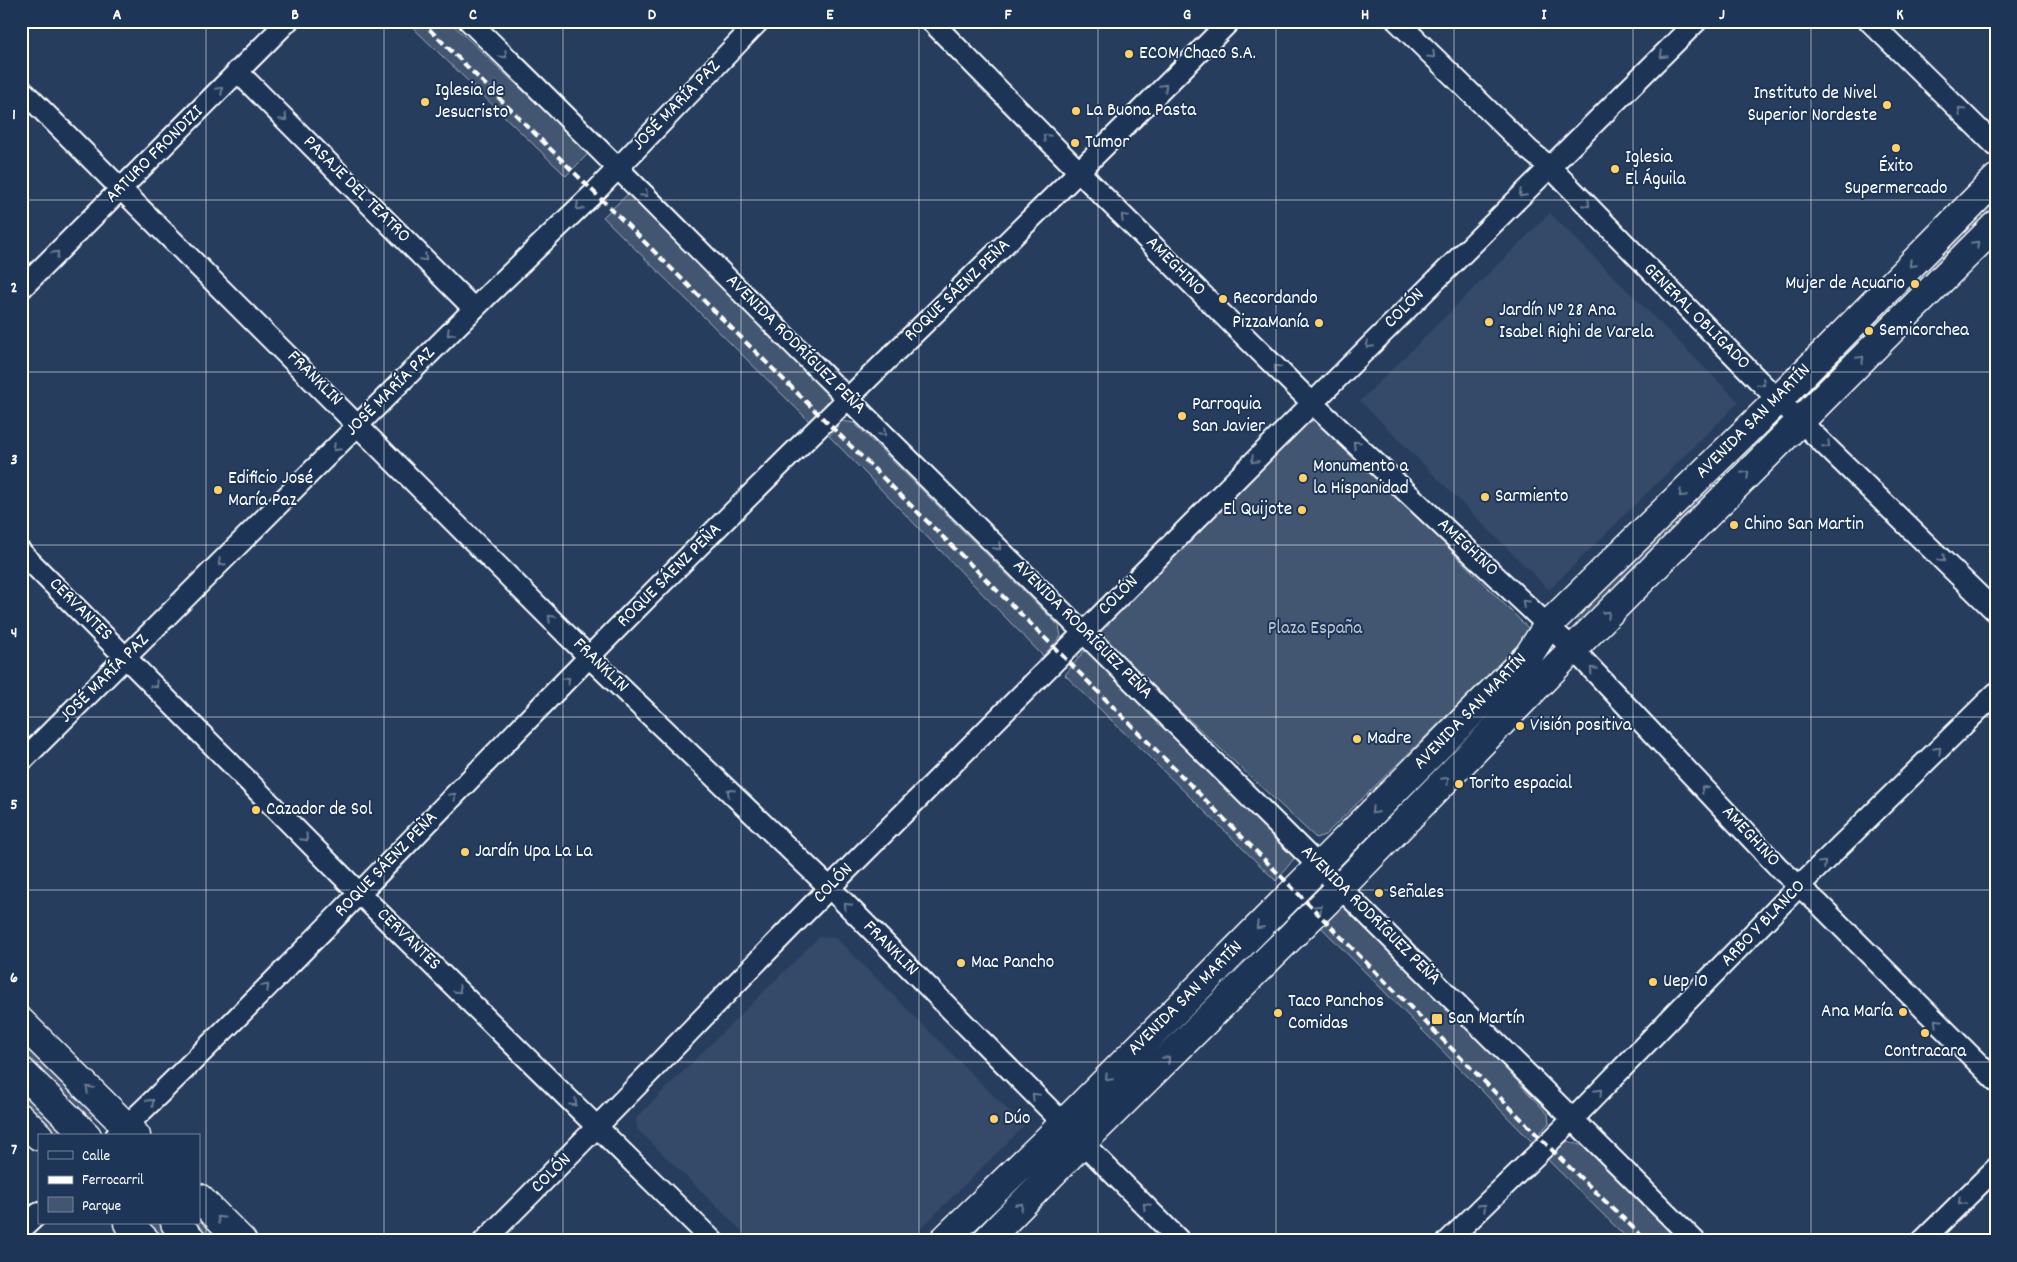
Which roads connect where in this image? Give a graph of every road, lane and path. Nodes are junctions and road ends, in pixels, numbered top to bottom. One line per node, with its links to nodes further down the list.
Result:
1 (288, 21): 9 (street, ARTURO FRONDIZI)
2 (469, 21): 12 (street, AVENIDA RODRÍGUEZ PEÑA, one-way to 12)
3 (759, 21): 12 (street, JOSÉ MARÍA PAZ)
4 (931, 21): 14 (street, AMEGHINO, one-way to 4)
5 (1230, 21): 14 (street, ROQUE SÁENZ PEÑA, one-way to 5)
6 (1397, 21): 13 (street, GENERAL OBLIGADO, one-way to 13)
7 (1697, 21): 13 (street, COLÓN, one-way to 13)
8 (1869, 21): 11 (street, one-way to 8)
9 (237, 71): 16 (street, ARTURO FRONDIZI, one-way to 9); 19 (street, PASAJE DEL TEATRO, one-way to 19)
10 (21, 89): 16 (street, FRANKLIN)
11 (1996, 146)
12 (618, 167): 19 (street, JOSÉ MARÍA PAZ, one-way to 19); 20 (street, AVENIDA RODRÍGUEZ PEÑA, one-way to 20)
13 (1550, 167): 21 (street, GENERAL OBLIGADO, one-way to 21); 22 (street, COLÓN, one-way to 22)
14 (1081, 172): 20 (street, ROQUE SÁENZ PEÑA); 22 (street, AMEGHINO, one-way to 14)
15 (1996, 180): 21 (main road, AVENIDA SAN MARTÍN, one-way to 21)
16 (123, 188): 18 (street, ARTURO FRONDIZI, one-way to 16); 24 (street, FRANKLIN)
17 (1996, 225): 23 (main road, AVENIDA SAN MARTÍN, one-way to 17)
18 (21, 289)
19 (474, 309): 24 (street, JOSÉ MARÍA PAZ, one-way to 24)
20 (848, 398): 28 (street, AVENIDA RODRÍGUEZ PEÑA, one-way to 28); 31 (street, ROQUE SÁENZ PEÑA)
21 (1779, 398): 23 (street, GENERAL OBLIGADO); 27 (main road, AVENIDA SAN MARTÍN, one-way to 27)
22 (1311, 402): 27 (street, AMEGHINO, one-way to 22); 28 (street, COLÓN, one-way to 28)
23 (1801, 419): 26 (street, GENERAL OBLIGADO, one-way to 26); 29 (main road, AVENIDA SAN MARTÍN, one-way to 23)
24 (359, 424): 30 (street, JOSÉ MARÍA PAZ, one-way to 30); 31 (street, FRANKLIN, one-way to 24)
25 (21, 552): 30 (street, CERVANTES)
26 (1996, 612)
27 (1548, 625): 29 (street, AMEGHINO); 34 (main road, AVENIDA SAN MARTÍN)
28 (1084, 632): 36 (street, AVENIDA RODRÍGUEZ PEÑA); 39 (street, COLÓN)
29 (1573, 649): 35 (main road, AVENIDA SAN MARTÍN, one-way to 29); 38 (street, AMEGHINO, one-way to 29)
30 (127, 657): 33 (street, JOSÉ MARÍA PAZ); 40 (street, CERVANTES, one-way to 40)
31 (589, 657): 39 (street, FRANKLIN, one-way to 31); 40 (street, ROQUE SÁENZ PEÑA, one-way to 31)
32 (1996, 693): 38 (street, ARBO Y BLANCO, one-way to 32)
33 (21, 762)
34 (1396, 788): 35 (main road); 36 (main road, AVENIDA SAN MARTÍN, one-way to 36)
35 (1417, 809): 37 (main road, AVENIDA SAN MARTÍN)
36 (1320, 866): 37 (street, AVENIDA RODRÍGUEZ PEÑA); 46 (main road, AVENIDA SAN MARTÍN, one-way to 46)
37 (1341, 887): 45 (street, AVENIDA RODRÍGUEZ PEÑA); 51 (main road, AVENIDA SAN MARTÍN, one-way to 37)
38 (1798, 887): 43 (street, AMEGHINO, one-way to 38); 45 (street, ARBO Y BLANCO, one-way to 38)
39 (830, 888): 46 (street, FRANKLIN, one-way to 39); 47 (street, COLÓN)
40 (359, 893): 47 (street, CERVANTES, one-way to 47); 48 (street, ROQUE SÁENZ PEÑA, one-way to 40)
41 (21, 1022): 48 (main road, one-way to 41)
42 (21, 1071): 49 (main road)
43 (1996, 1081)
44 (21, 1118): 50 (main road)
45 (1573, 1119): 66 (street, ARBO Y BLANCO, one-way to 45); 67 (street, AVENIDA RODRÍGUEZ PEÑA)
46 (1063, 1124): 51 (street, FRANKLIN); 63 (main road, AVENIDA SAN MARTÍN)
47 (599, 1127): 61 (street, COLÓN); 62 (street, CERVANTES)
48 (126, 1132)
49 (85, 1134)
50 (38, 1135)
51 (1082, 1142): 64 (main road, AVENIDA SAN MARTÍN, one-way to 51); 65 (street, FRANKLIN, one-way to 51)
52 (1996, 1168): 68 (street, one-way to 68)
53 (200, 1199): 60 (main road, one-way to 53)
54 (38, 1214): 57 (street)
55 (129, 1224): 58 (main road)
56 (176, 1224): 59 (main road)
57 (21, 1230)
58 (146, 1241)
59 (193, 1241)
60 (242, 1241)
61 (484, 1241)
62 (713, 1241)
63 (943, 1241)
64 (986, 1241)
65 (1180, 1241)
66 (1448, 1241)
67 (1695, 1241)
68 (1922, 1241)

